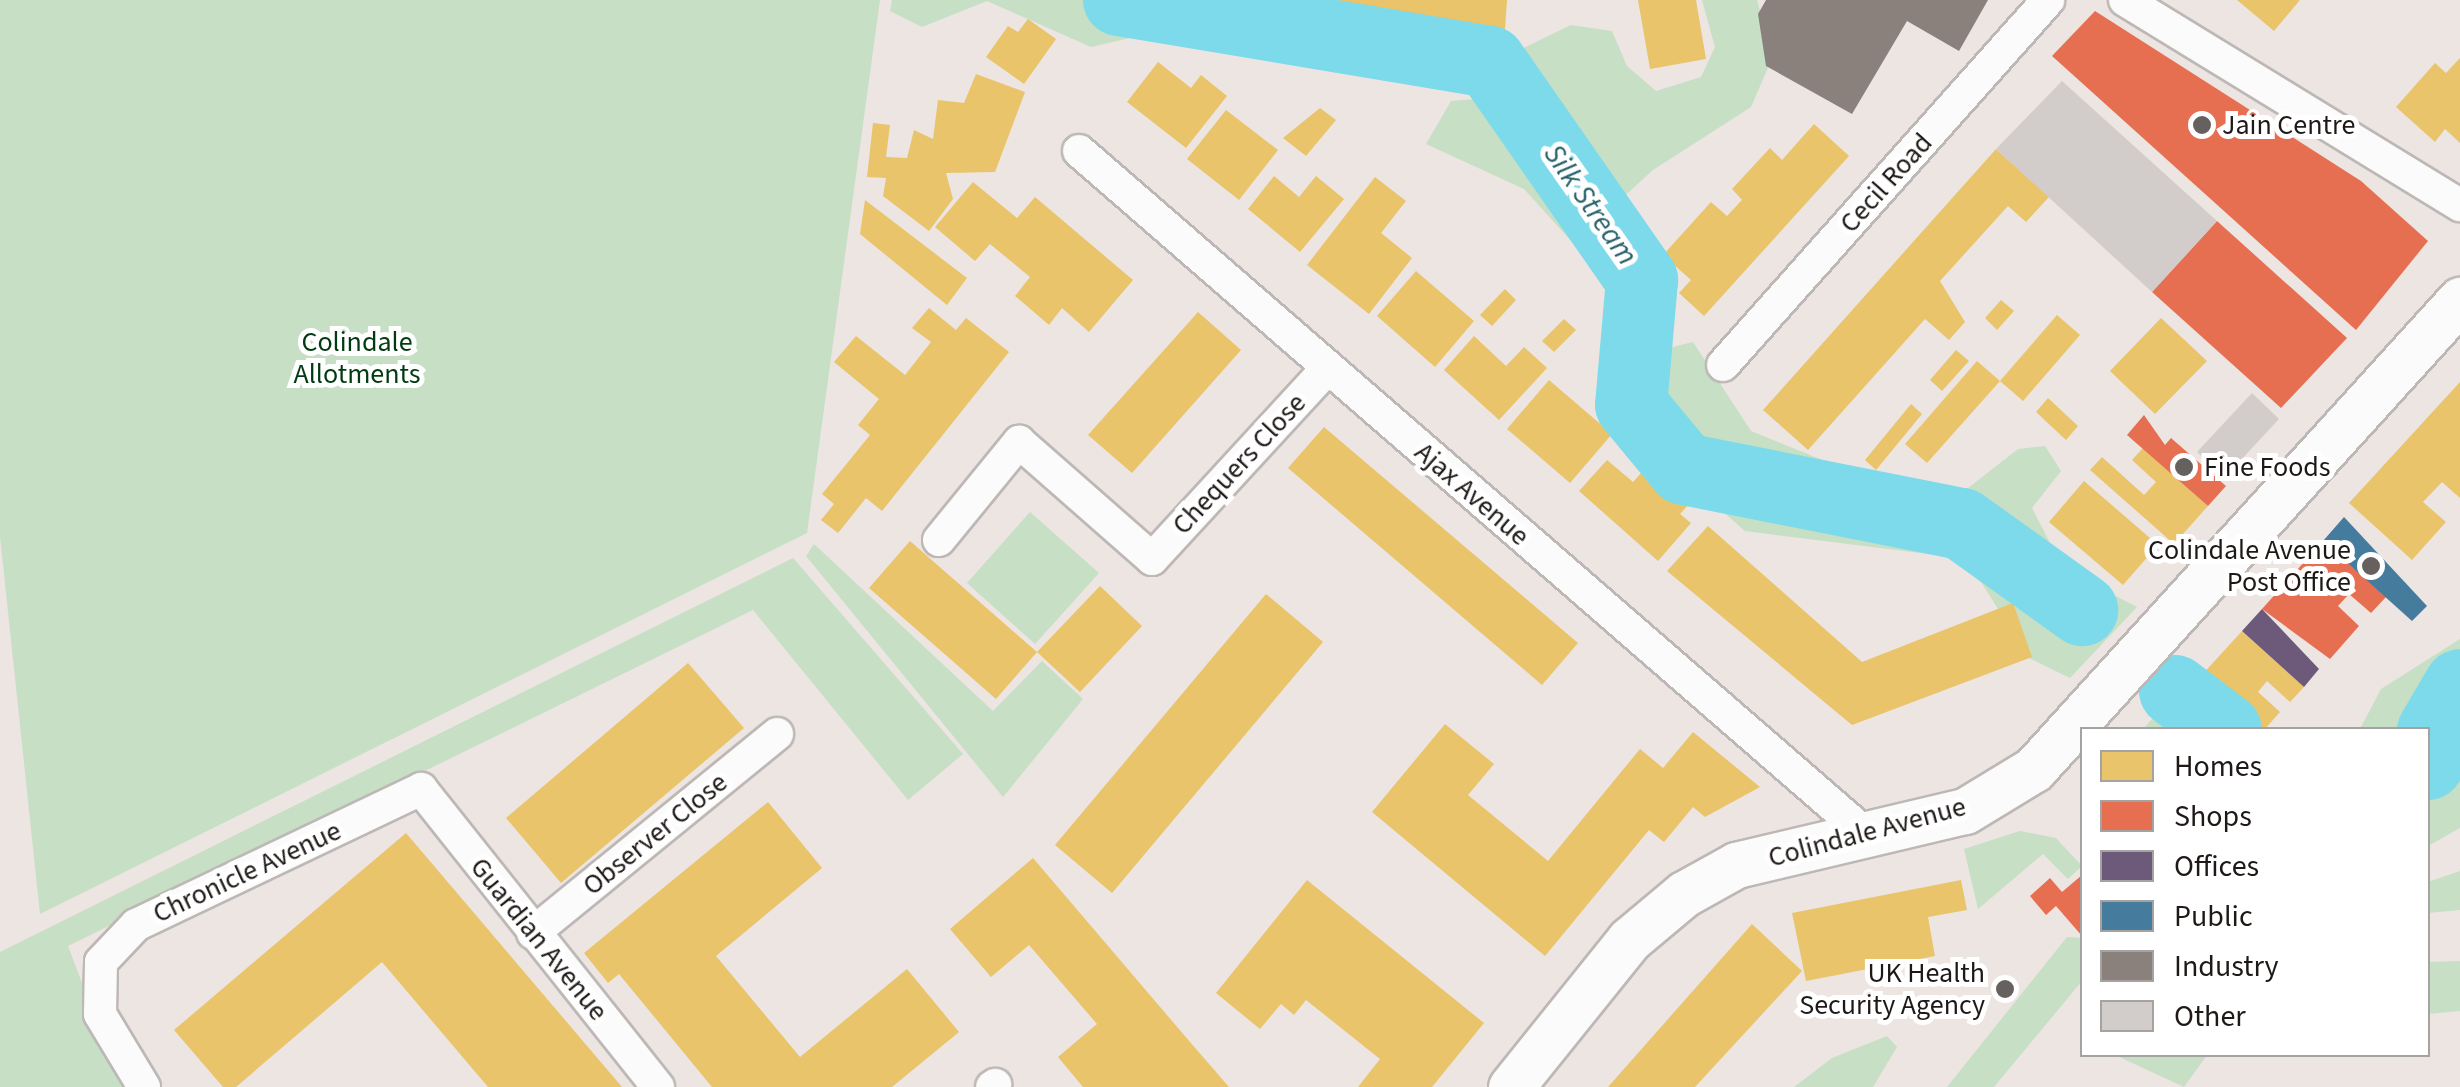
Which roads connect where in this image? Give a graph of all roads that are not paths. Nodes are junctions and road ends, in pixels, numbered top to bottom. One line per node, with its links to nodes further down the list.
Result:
1 (2048, 0): 6 (street, Cecil Road)
2 (2125, 0): 4 (street)
3 (1079, 151): 7 (street, Ajax Avenue)
4 (2460, 206)
5 (2460, 300): 11 (street, Colindale Avenue)
6 (1723, 365)
7 (1327, 370): 8 (street, Chequers Close); 11 (street, Ajax Avenue)
8 (939, 540)
9 (777, 734): 12 (street, Observer Close)
10 (421, 789): 12 (street, Guardian Avenue); 13 (street, Chronicle Avenue)
11 (1867, 835): 15 (street, Colindale Avenue)
12 (533, 933): 14 (street, Guardian Avenue)
13 (144, 1087)
14 (658, 1087)
15 (1511, 1087)

